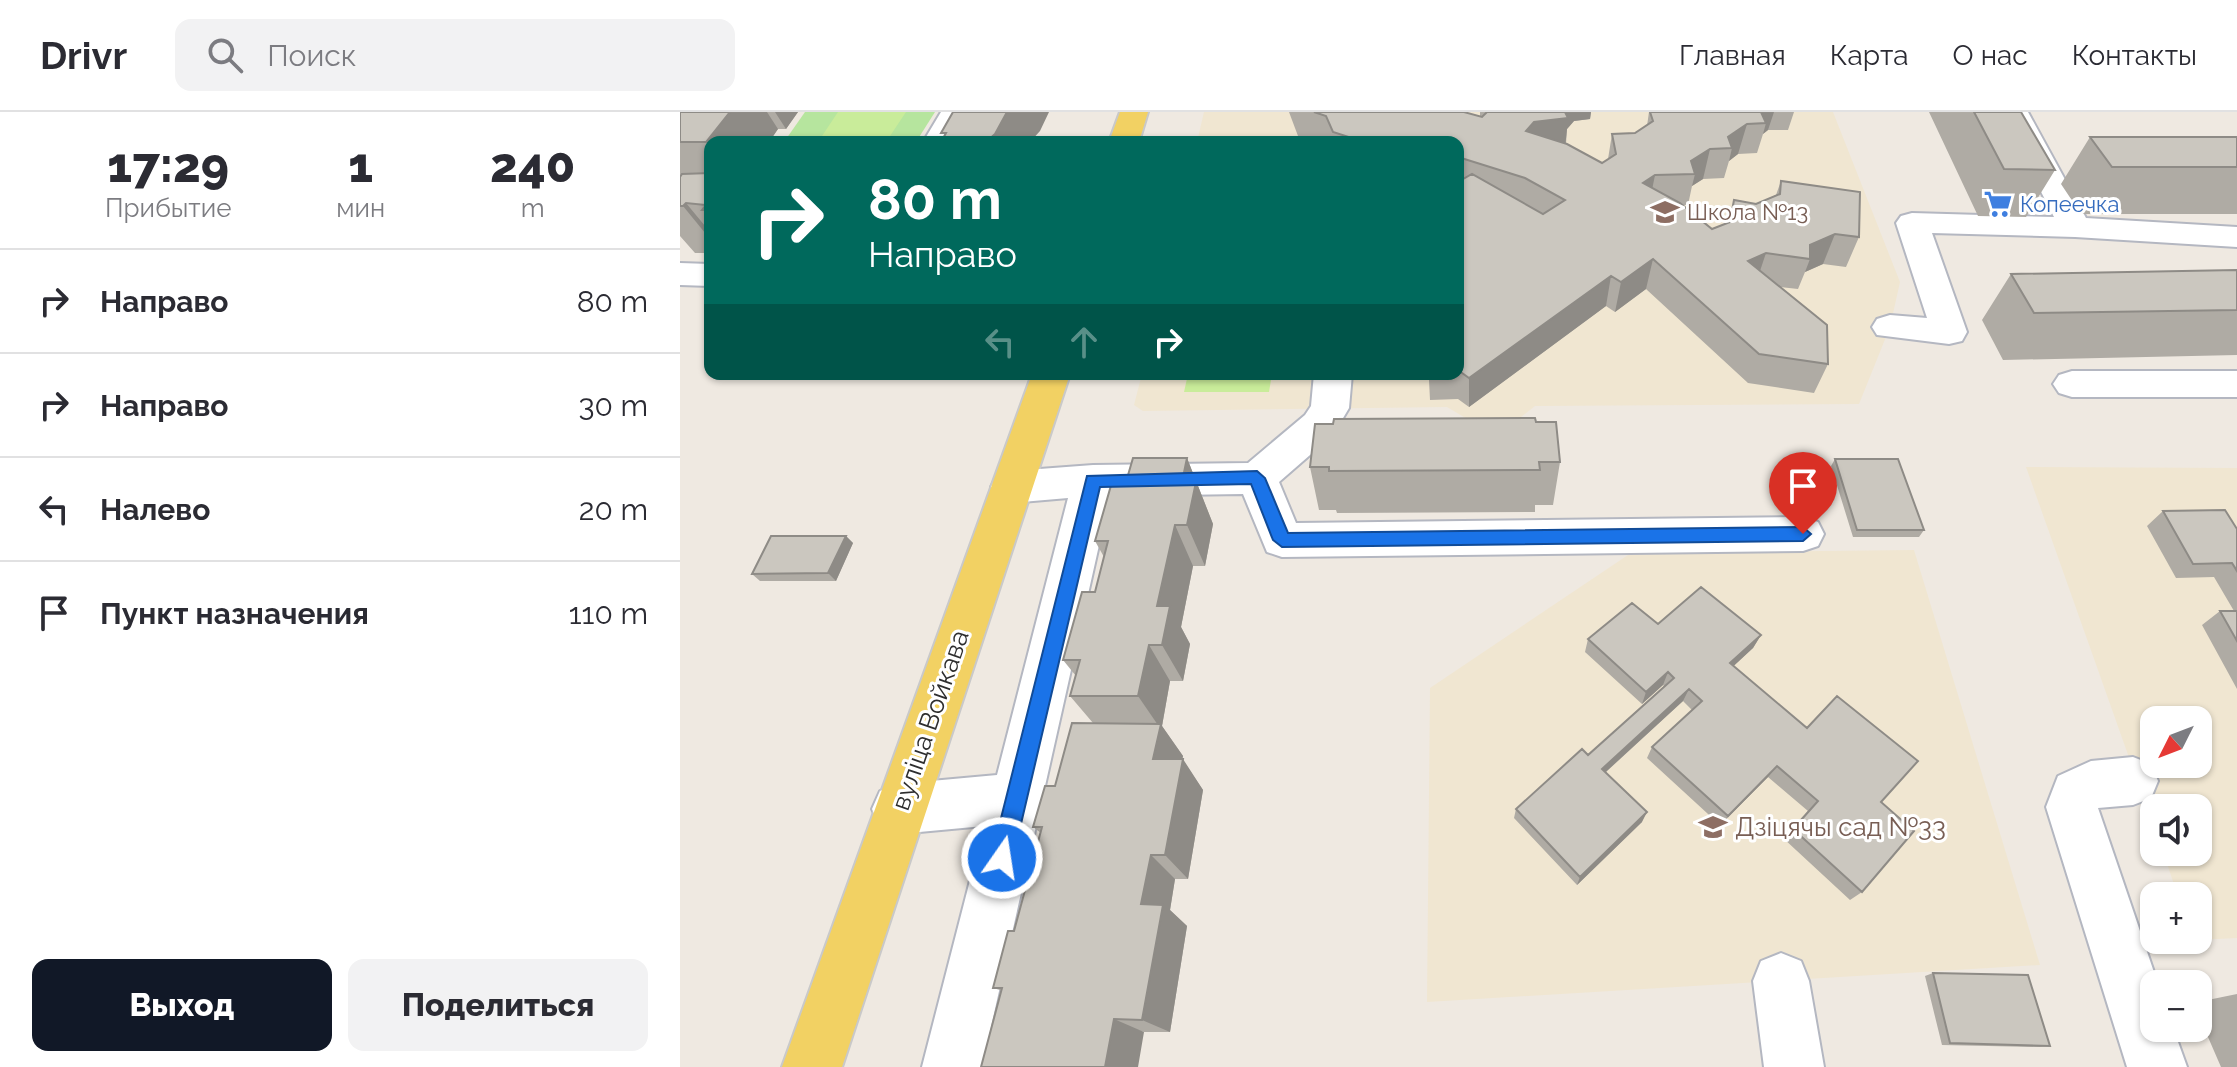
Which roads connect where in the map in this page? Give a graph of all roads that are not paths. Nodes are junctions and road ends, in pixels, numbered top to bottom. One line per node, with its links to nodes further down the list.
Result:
1 (955, 112): 4 (lane)
2 (1134, 112): 5 (main road)
3 (2014, 112): 6 (lane)
4 (941, 136)
5 (1126, 136)
6 (2075, 227): 7 (lane); 10 (lane)
7 (2237, 237)
8 (680, 274): 9 (lane)
9 (704, 275)
10 (1890, 327)
11 (1049, 380): 17 (main road, вуліца Войкава)
12 (1332, 380): 15 (lane)
13 (2072, 384): 14 (lane)
14 (2237, 384)
15 (1257, 478): 16 (lane); 18 (lane)
16 (1093, 481): 17 (lane); 20 (lane)
17 (1011, 487): 21 (main road, вуліца Войкава)
18 (1803, 534)
19 (2133, 781): 26 (lane)
20 (1016, 798): 21 (lane); 24 (lane)
21 (898, 809): 23 (main road, вуліца Войкава)
22 (1781, 981): 25 (lane)
23 (812, 1067)
24 (952, 1067)
25 (1794, 1067)
26 (2157, 1067)

